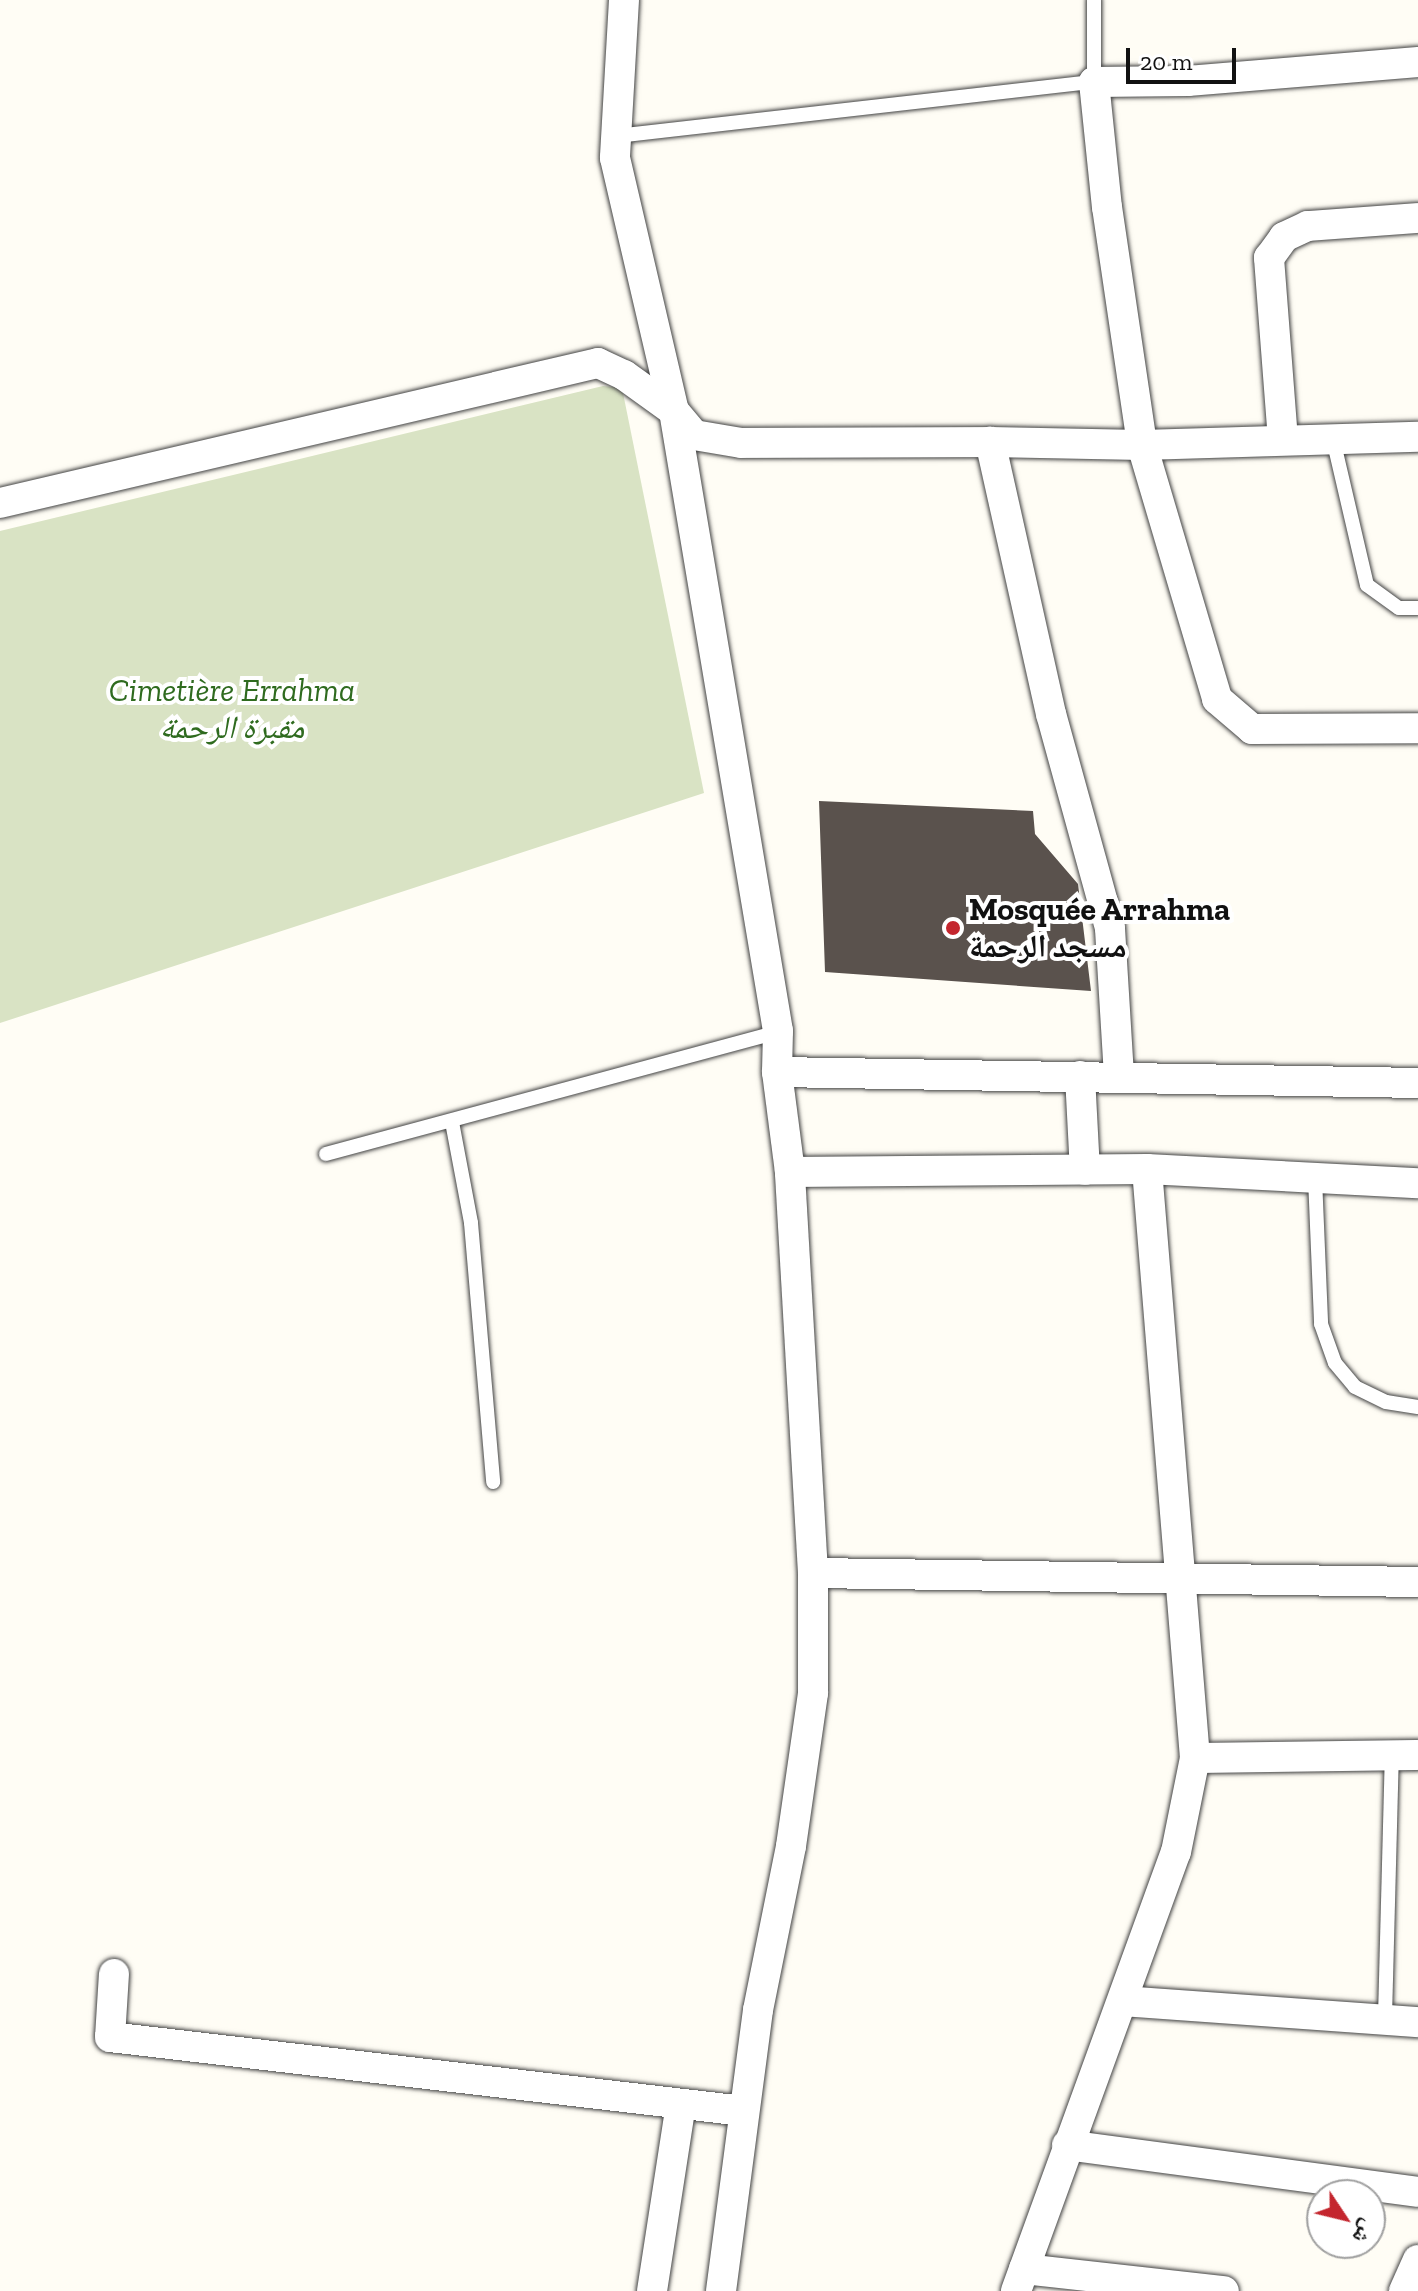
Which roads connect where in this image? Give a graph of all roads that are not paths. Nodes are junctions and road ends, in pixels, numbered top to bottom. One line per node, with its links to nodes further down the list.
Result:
1 (624, 0): 5 (street)
2 (1094, 0): 4 (lane)
3 (1418, 62): 4 (street)
4 (1094, 82): 5 (lane); 12 (street)
5 (617, 136): 7 (street)
6 (1418, 218): 10 (street)
7 (674, 411): 11 (street); 13 (street); 16 (street)
8 (1418, 437): 9 (street)
9 (1333, 439): 10 (street); 14 (lane)
10 (1283, 440): 12 (street)
11 (990, 442): 12 (street); 19 (street)
12 (1142, 445): 15 (street)
13 (0, 503)
14 (1418, 608)
15 (1418, 728)
16 (778, 1031): 17 (street); 21 (lane)
17 (777, 1072): 18 (street); 25 (street)
18 (1080, 1076): 19 (street); 24 (street)
19 (1119, 1076): 20 (street)
20 (1418, 1083)
21 (452, 1122): 22 (lane); 29 (lane)
22 (326, 1154)
23 (1147, 1169): 24 (street); 26 (street); 31 (street)
24 (1085, 1170): 25 (street)
25 (790, 1172): 30 (street)
26 (1315, 1178): 27 (street); 28 (lane)
27 (1418, 1183)
28 (1418, 1407)
29 (493, 1482)
30 (813, 1573): 31 (street); 40 (street)
31 (1183, 1576): 32 (street); 34 (street)
32 (1418, 1582)
33 (1405, 1754): 34 (street); 37 (lane)
34 (1195, 1758): 36 (street)
35 (114, 1974): 39 (street)
36 (1123, 2001): 37 (street); 41 (street)
37 (1385, 2017): 38 (street)
38 (1418, 2022)
39 (681, 2104): 40 (street); 45 (street)
40 (744, 2111): 46 (street)
41 (1067, 2145): 42 (street); 44 (street)
42 (1418, 2192)
43 (1418, 2260): 48 (street)
44 (1020, 2280): 47 (street)
45 (652, 2291)
46 (721, 2291)
47 (1224, 2291)
48 (1404, 2291)

